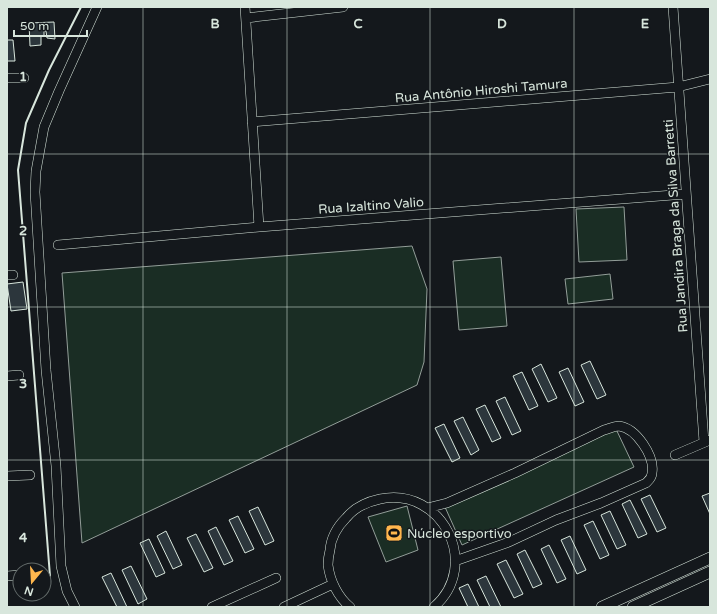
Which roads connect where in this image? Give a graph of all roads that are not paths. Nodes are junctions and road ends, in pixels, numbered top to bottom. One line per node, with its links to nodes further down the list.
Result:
1 (97, 7): 28 (street)
2 (245, 7): 5 (street)
3 (343, 7): 5 (street)
4 (673, 7): 9 (street, Rua Jandira Braga da Silva Barretti)
5 (246, 18): 10 (street)
6 (7, 78): 7 (street)
7 (24, 78)
8 (710, 79): 9 (street, Rua Antônio Hiroshi Tamura)
9 (678, 87): 10 (street, Rua Antônio Hiroshi Tamura); 11 (street, Rua Jandira Braga da Silva Barretti)
10 (252, 122): 12 (street)
11 (686, 194): 12 (street, Rua Izaltino Valio); 16 (street, Rua Jandira Braga da Silva Barretti)
12 (259, 227): 13 (street, Rua Izaltino Valio)
13 (58, 245)
14 (19, 375): 15 (street)
15 (7, 376)
16 (707, 441): 17 (street)
17 (675, 455)
18 (30, 475): 19 (street)
19 (7, 476)
20 (427, 508): 22 (street); 22 (street); 25 (street)
21 (710, 558): 26 (street)
22 (455, 561): 32 (street)
23 (710, 572): 27 (street)
24 (276, 578): 29 (street)
25 (333, 584): 30 (street); 31 (street)
26 (649, 586): 27 (street); 33 (street)
27 (655, 597): 34 (street)
28 (75, 607)
29 (212, 607)
30 (284, 607)
31 (350, 607)
32 (435, 607)
33 (602, 607)
34 (633, 607)

